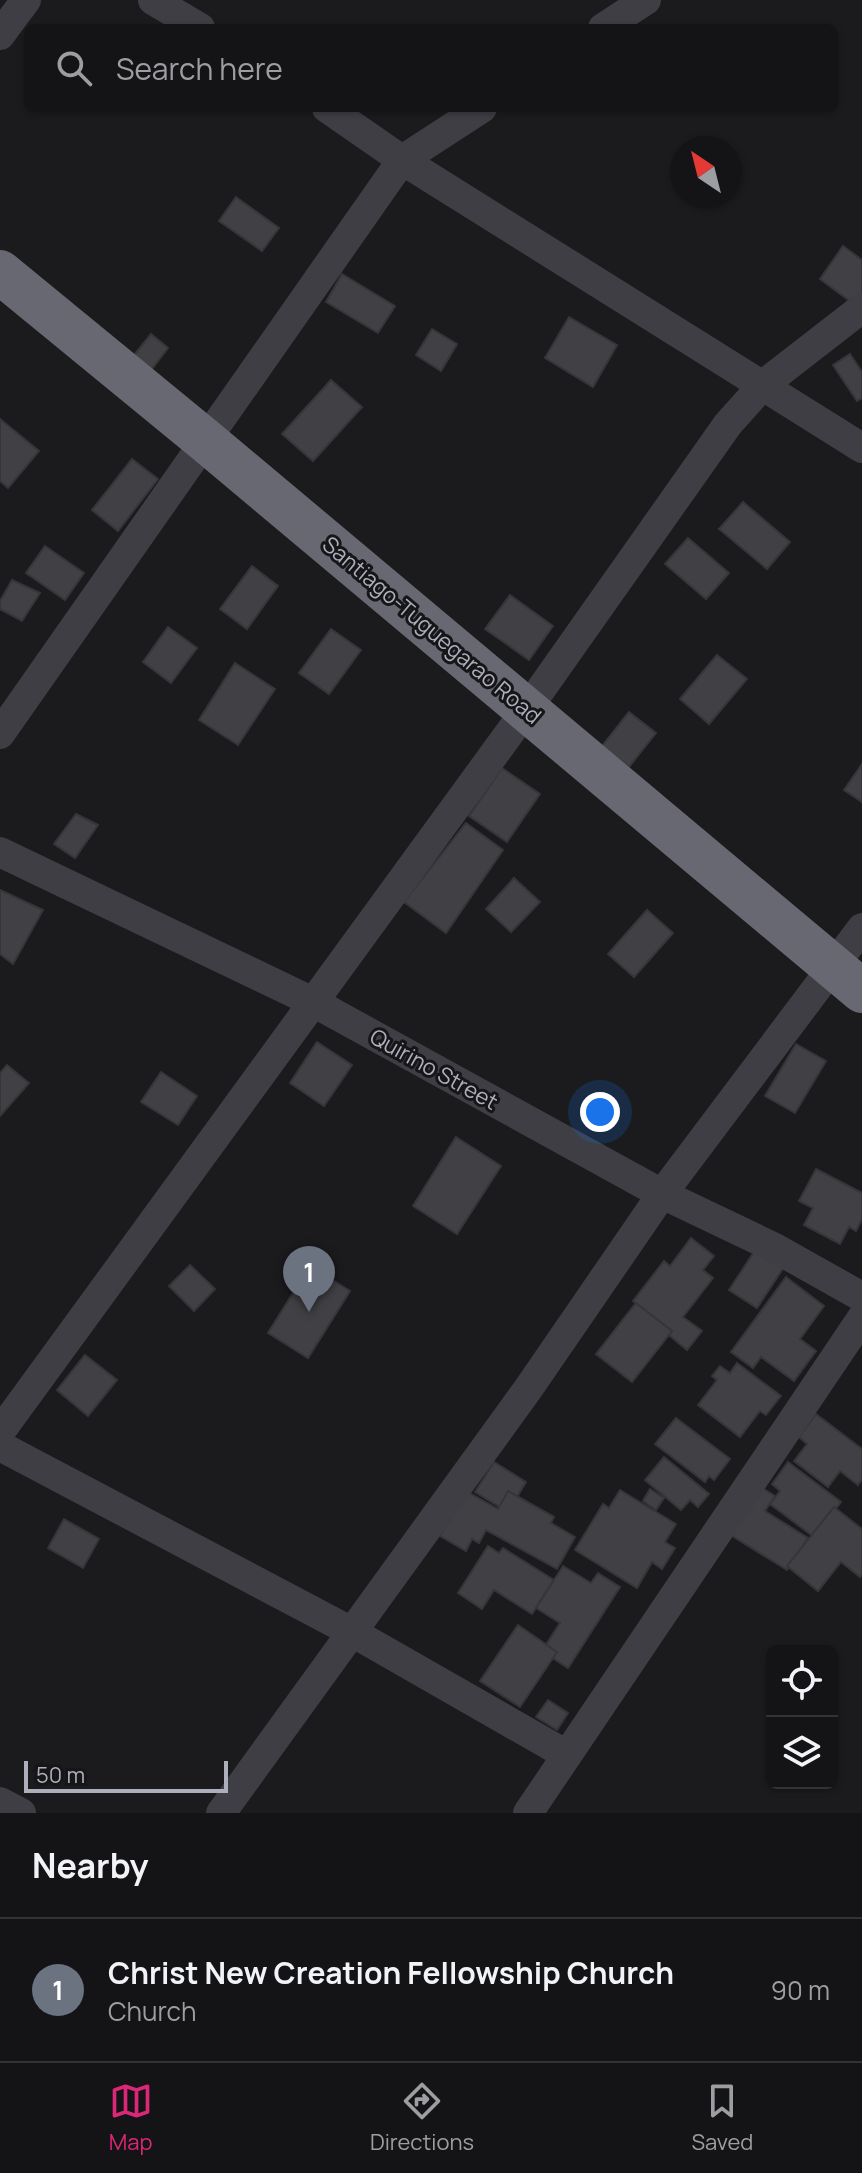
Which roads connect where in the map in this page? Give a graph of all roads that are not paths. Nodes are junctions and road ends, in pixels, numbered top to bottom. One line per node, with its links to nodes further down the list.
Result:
1 (26, 0): 6 (street)
2 (153, 0): 4 (street)
3 (646, 0): 5 (street)
4 (193, 24)
5 (609, 24)
6 (0, 35)
7 (333, 112): 9 (street)
8 (476, 112): 9 (street)
9 (402, 160): 12 (street); 13 (street)
10 (0, 272): 13 (highway, Santiago-Tuguegarao Road)
11 (862, 308): 12 (street)
12 (763, 385): 14 (street); 15 (street)
13 (206, 441): 15 (highway, Santiago-Tuguegarao Road); 16 (street)
14 (862, 448)
15 (527, 709): 19 (highway, Santiago-Tuguegarao Road); 20 (street)
16 (0, 734)
17 (0, 852): 20 (street, Quirino Street)
18 (862, 928): 19 (street)
19 (848, 978): 21 (street)
20 (313, 1002): 21 (street, Quirino Street); 24 (street)
21 (662, 1194): 22 (street, Quirino Street); 26 (street)
22 (862, 1297)
23 (862, 1318): 27 (street)
24 (0, 1432)
25 (0, 1446): 26 (street)
26 (352, 1632): 27 (street); 28 (street)
27 (567, 1755): 29 (street)
28 (221, 1813)
29 (528, 1813)

